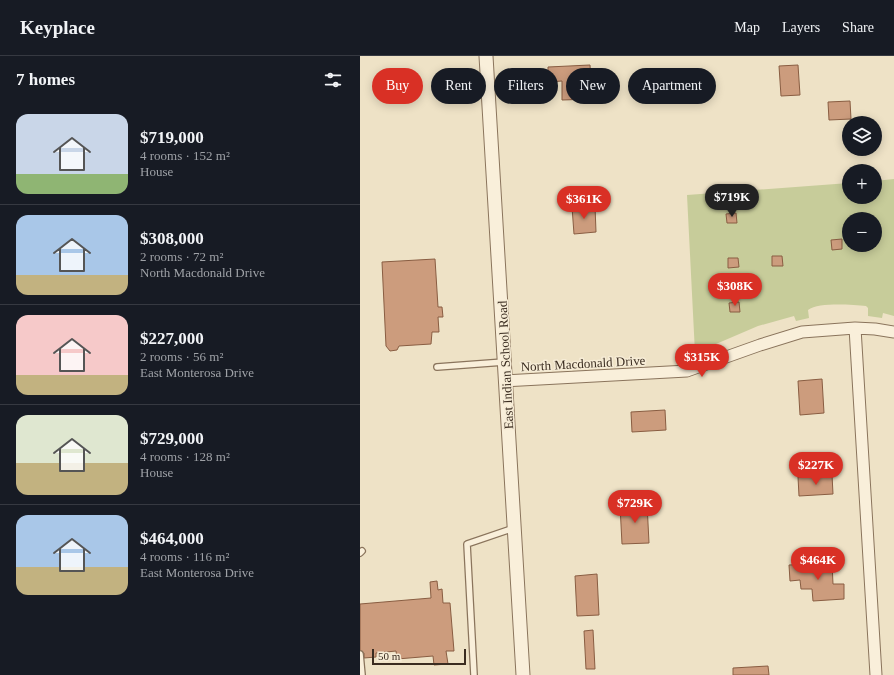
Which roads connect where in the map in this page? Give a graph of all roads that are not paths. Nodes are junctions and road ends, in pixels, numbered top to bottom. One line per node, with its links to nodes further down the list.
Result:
1 (486, 56): 2 (street, East Indian School Road)
2 (488, 85): 5 (street, East Indian School Road)
3 (855, 328): 4 (street, North Macdonald Drive); 7 (street, North Macdonald Drive); 13 (street)
4 (894, 332)
5 (504, 362): 6 (lane); 7 (street, East Indian School Road)
6 (437, 368)
7 (505, 381): 8 (street, East Indian School Road)
8 (514, 528): 11 (lane); 12 (street, East Indian School Road)
9 (360, 654): 10 (lane)
10 (362, 675)
11 (474, 675)
12 (523, 675)
13 (876, 675)

